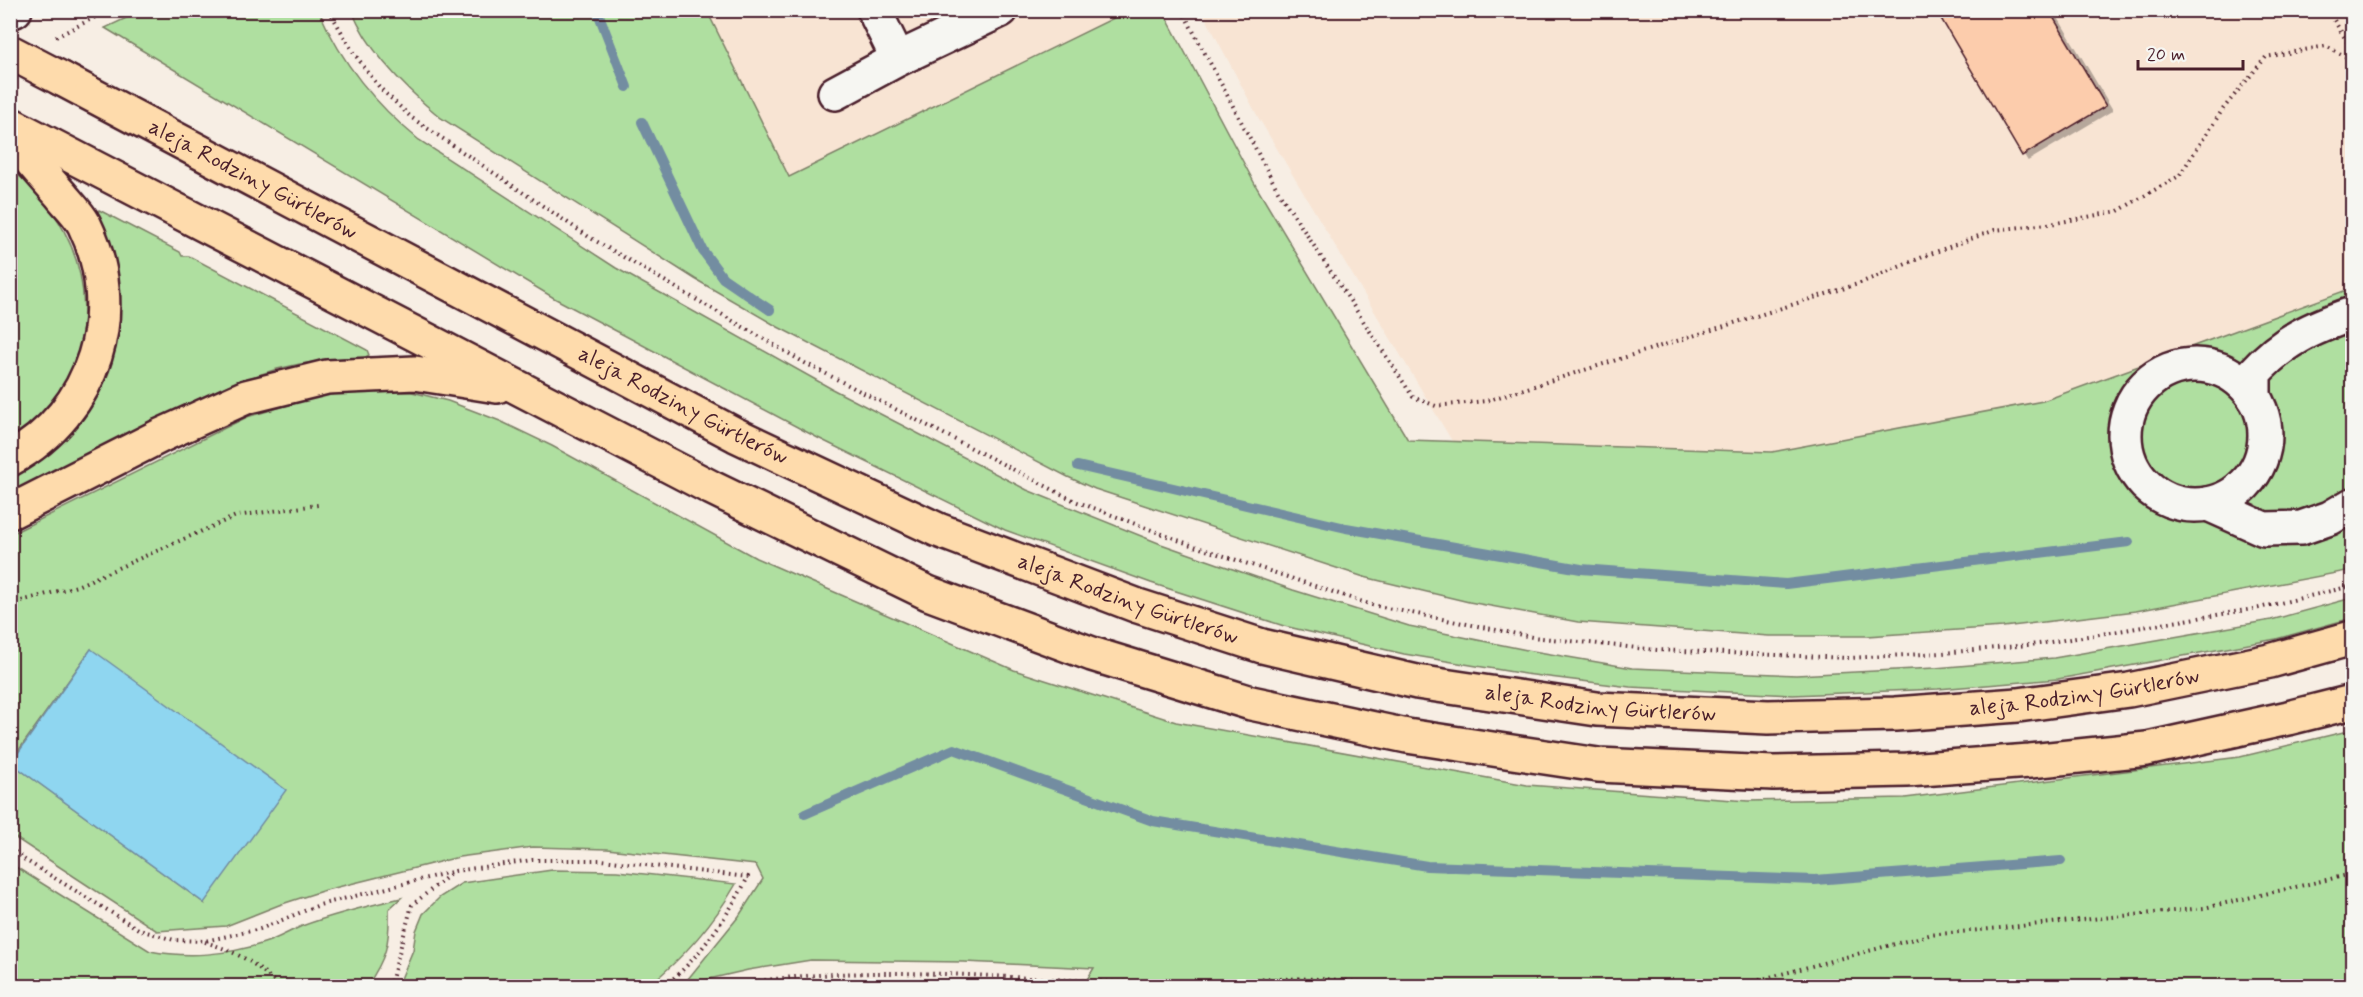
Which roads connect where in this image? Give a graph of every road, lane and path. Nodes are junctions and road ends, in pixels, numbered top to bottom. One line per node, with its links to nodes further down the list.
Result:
1 (109, 10): 7 (path)
2 (329, 10): 23 (path)
3 (874, 10): 10 (lane)
4 (1001, 10): 10 (lane)
5 (1182, 10): 11 (path)
6 (2328, 10): 8 (path)
7 (50, 40)
8 (2352, 50)
9 (10, 52): 25 (main road, aleja Rodziny Gürtlerów, bridge)
10 (898, 59): 12 (lane)
11 (2352, 60)
12 (835, 93)
13 (10, 124): 16 (main road)
14 (10, 136): 18 (main road)
15 (2352, 314): 17 (lane)
16 (525, 391): 22 (main road); 26 (main road)
17 (2254, 397): 19 (lane); 19 (lane)
18 (10, 459)
19 (2208, 504): 21 (lane)
20 (318, 505): 24 (path)
21 (2352, 506)
22 (10, 512)
23 (2352, 586)
24 (10, 604)
25 (2352, 638)
26 (2352, 702)
27 (10, 848): 30 (path)
28 (455, 871): 30 (path); 33 (path); 34 (path)
29 (2352, 874): 37 (path)
30 (205, 941): 32 (path)
31 (1372, 985): 35 (path); 36 (path)
32 (278, 987)
33 (387, 987)
34 (663, 987)
35 (729, 987)
36 (1489, 987)
37 (1736, 987)

